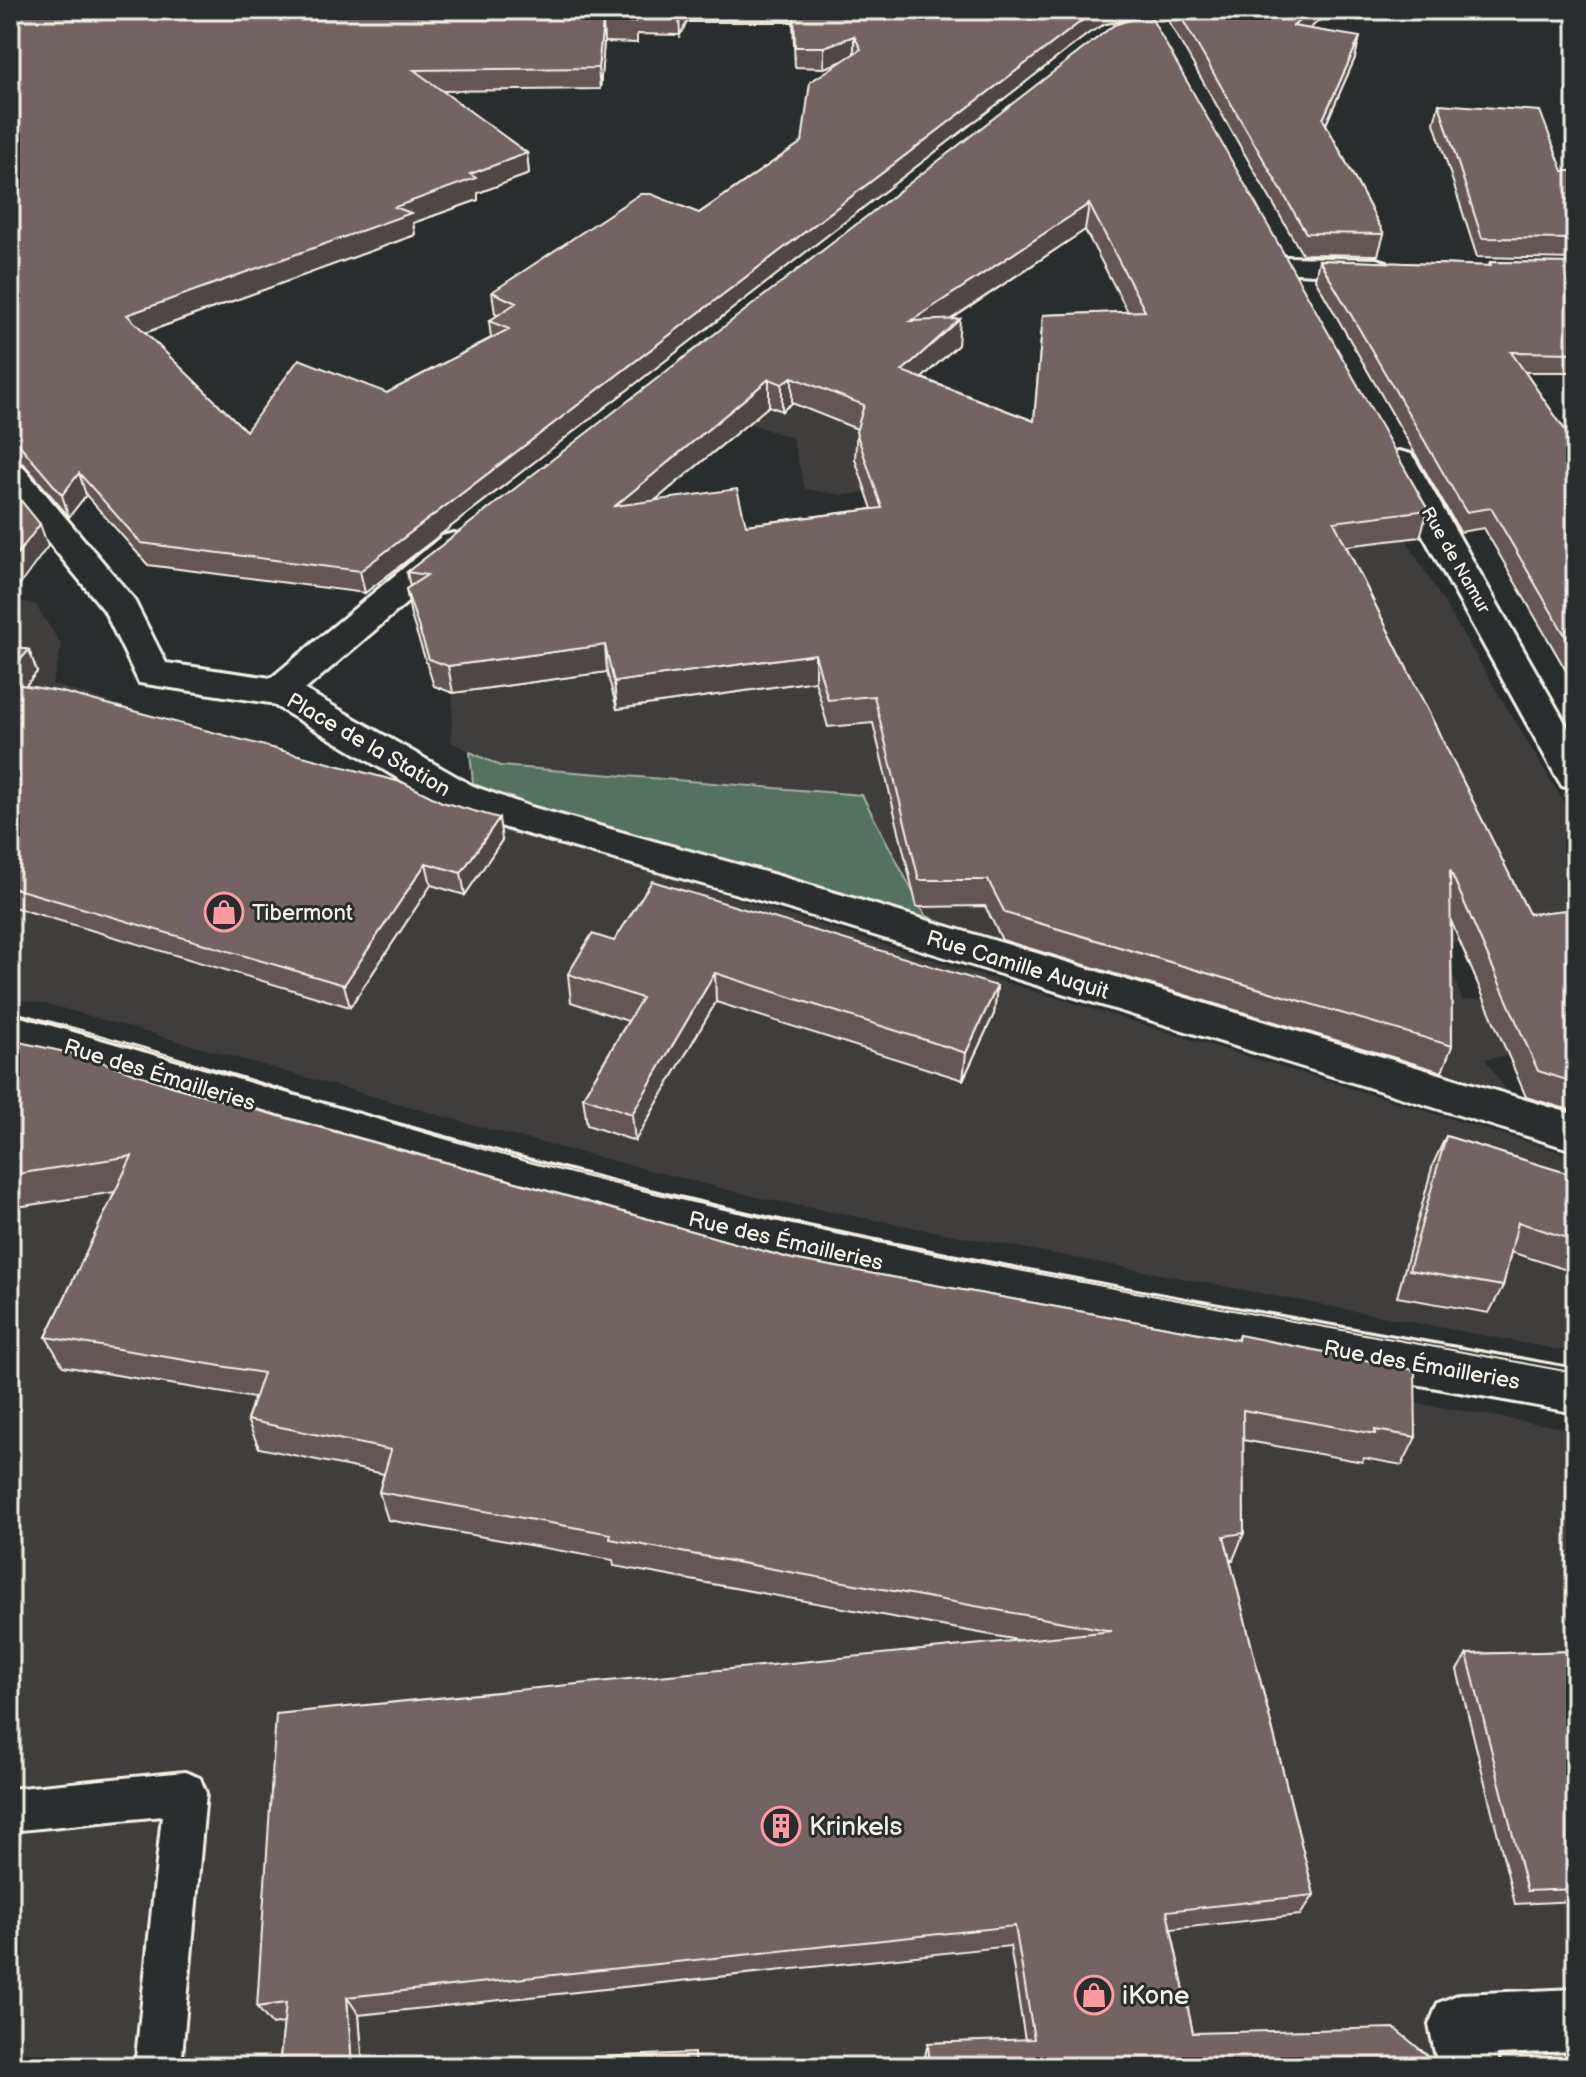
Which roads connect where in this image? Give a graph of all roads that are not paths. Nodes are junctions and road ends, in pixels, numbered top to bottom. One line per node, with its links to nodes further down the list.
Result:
1 (1287, 266): 2 (street)
2 (1408, 268)
3 (1382, 431): 7 (street, Rue de Namur)
4 (10, 473): 6 (street)
5 (474, 529): 6 (street)
6 (279, 692): 8 (street, Place de la Station)
7 (1576, 776)
8 (459, 796): 10 (street, Rue Camille Auquit)
9 (10, 1031): 11 (street, Rue des Émailleries)
10 (1576, 1133)
11 (1576, 1391)
12 (10, 1810): 14 (lane)
13 (1576, 2020): 15 (street)
14 (158, 2067)
15 (1469, 2067)

